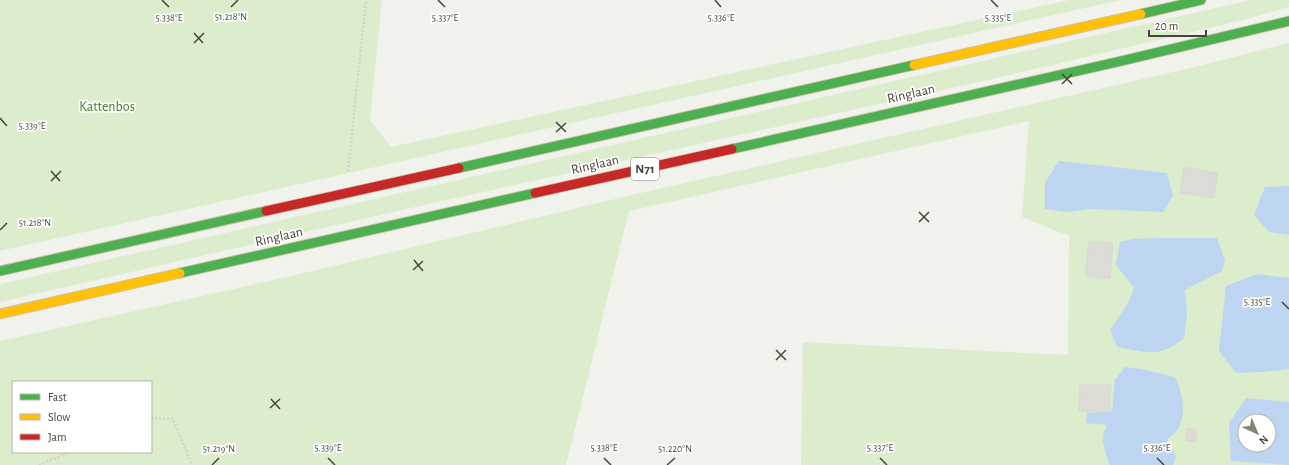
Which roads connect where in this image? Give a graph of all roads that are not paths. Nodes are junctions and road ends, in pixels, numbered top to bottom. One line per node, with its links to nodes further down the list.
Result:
1 (1201, 0): 3 (highway, Ringlaan)
2 (1289, 21): 4 (highway, Ringlaan / N71)
3 (0, 271)
4 (0, 314)

